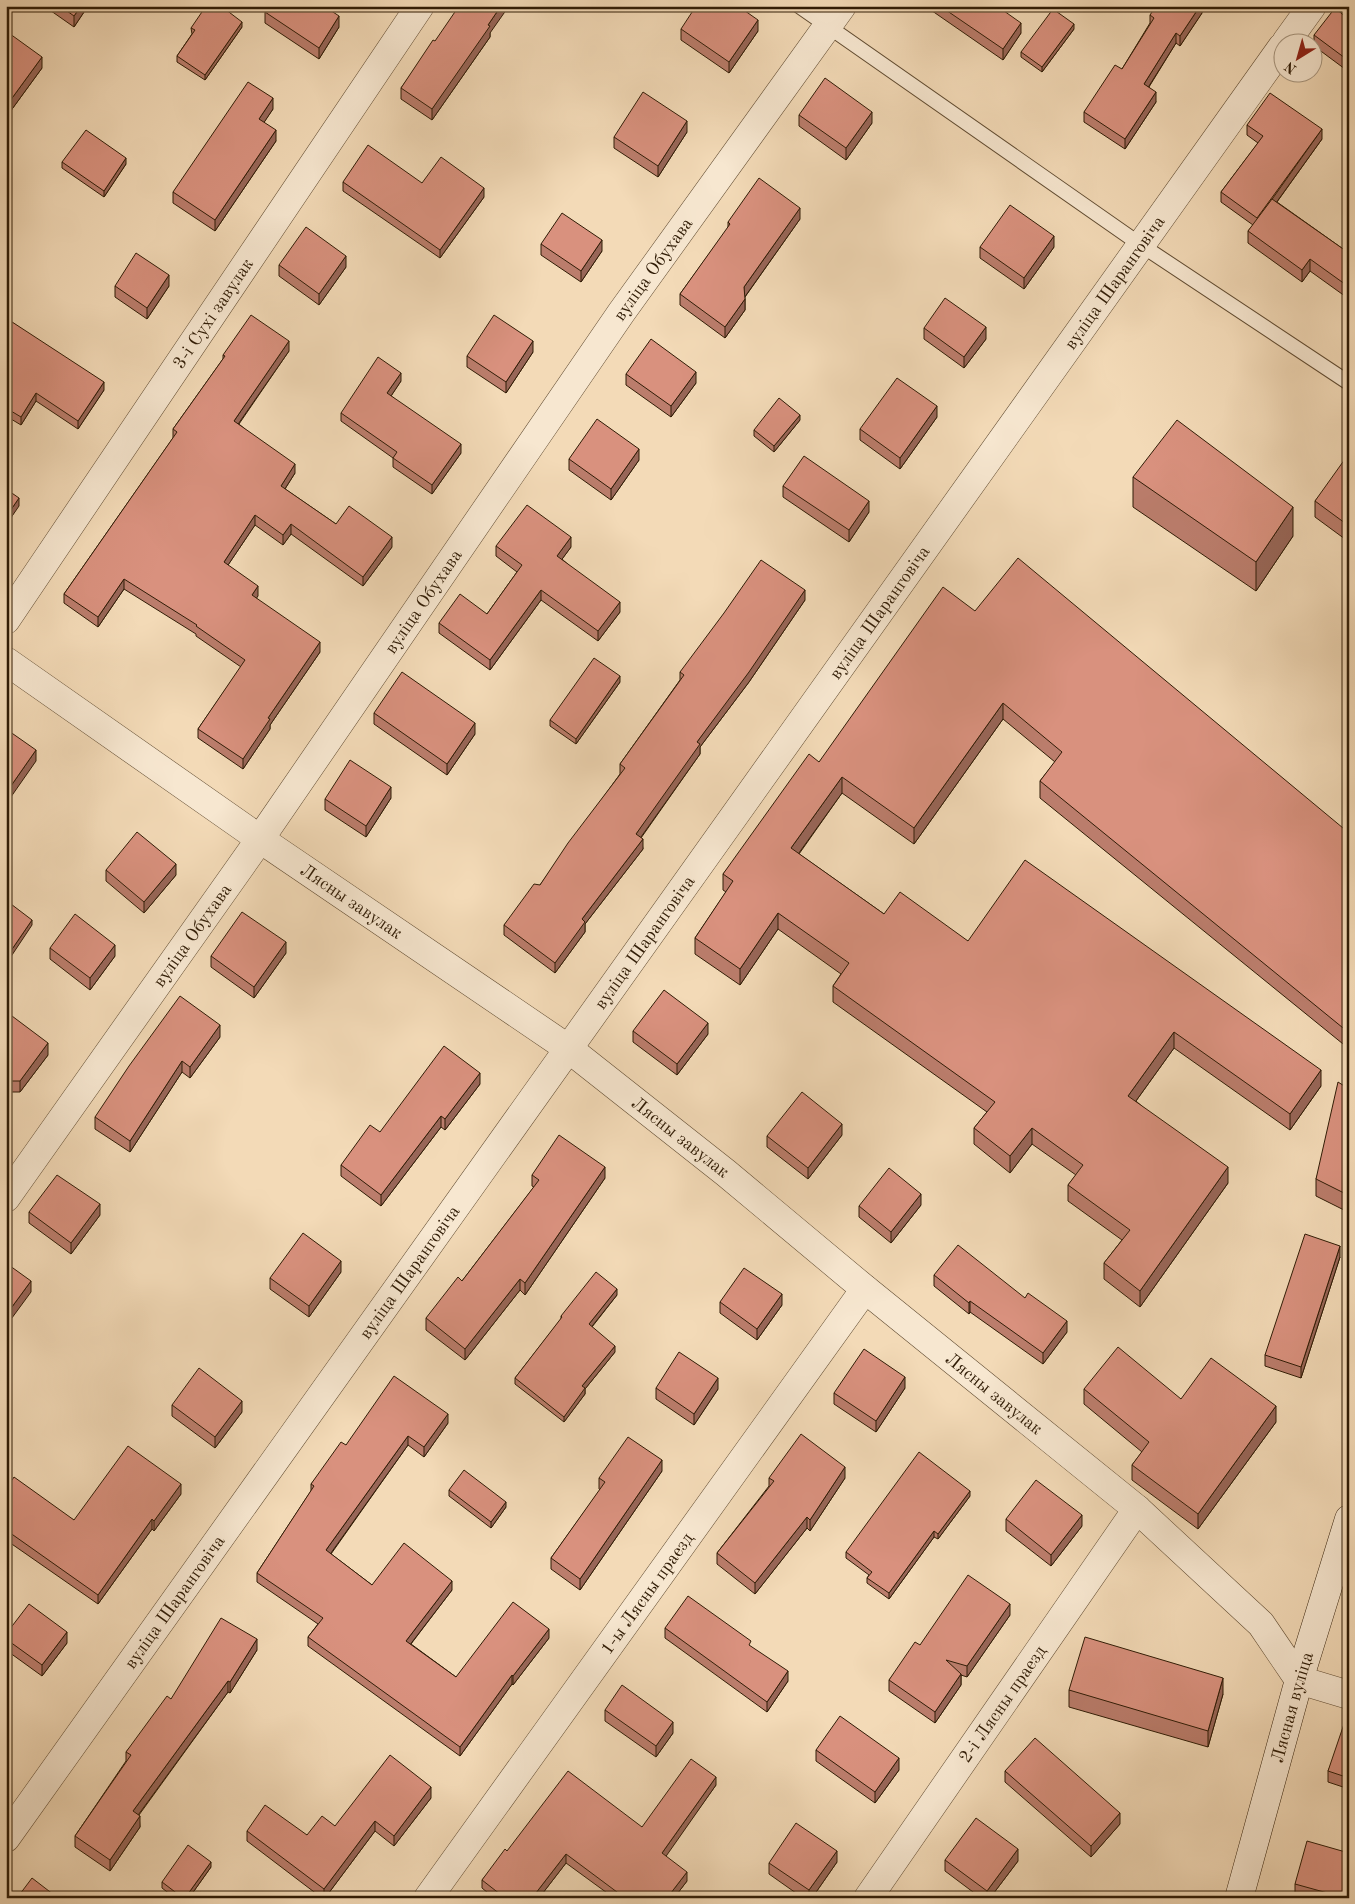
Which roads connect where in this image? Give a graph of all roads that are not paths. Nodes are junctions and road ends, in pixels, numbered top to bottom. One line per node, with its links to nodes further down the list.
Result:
1 (420, 6): 9 (street, 3-і Сухі завулак)
2 (799, 6): 4 (lane)
3 (1312, 6): 5 (street)
4 (835, 17): 7 (lane); 11 (street, вуліца Обухава)
5 (1293, 32)
6 (1272, 61): 7 (street, вуліца Шаранговіча)
7 (1141, 245): 8 (lane); 12 (street, вуліца Шаранговіча)
8 (1349, 383)
9 (6, 620)
10 (6, 661): 11 (street, Лясны завулак)
11 (260, 838): 12 (street, Лясны завулак); 13 (street, вуліца Обухава)
12 (568, 1049): 14 (street, Лясны завулак); 19 (street, вуліца Шаранговіча)
13 (6, 1198)
14 (865, 1290): 15 (street, Лясны завулак); 20 (street, 1-ы Лясны праезд)
15 (1137, 1509): 17 (street, Лясны завулак); 21 (street, 2-і Лясны праезд)
16 (1349, 1520): 17 (street, Лясная вуліца)
17 (1299, 1680): 18 (street); 22 (street, Лясная вуліца)
18 (1349, 1695)
19 (6, 1838)
20 (428, 1898)
21 (868, 1898)
22 (1239, 1898)

